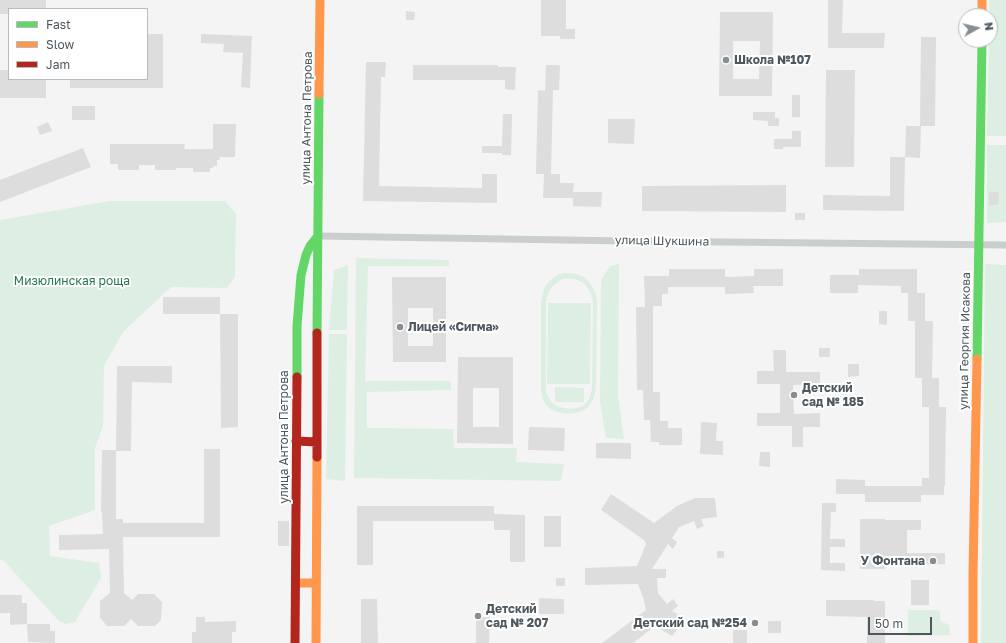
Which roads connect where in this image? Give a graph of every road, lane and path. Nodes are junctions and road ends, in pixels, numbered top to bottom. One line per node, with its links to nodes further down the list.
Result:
1 (320, 0): 3 (street, улица Антона Петрова)
2 (982, 48): 4 (street, улица Георгия Исакова)
3 (318, 236): 4 (street, улица Шукшина); 6 (street, улица Антона Петрова); 7 (street, улица Антона Петрова)
4 (978, 244): 5 (street, улица Шукшина); 12 (street, улица Георгия Исакова)
5 (1006, 245)
6 (296, 442): 7 (street); 8 (street, улица Антона Петрова)
7 (317, 442): 9 (street, улица Антона Петрова)
8 (296, 583): 9 (street); 10 (street, улица Антона Петрова)
9 (316, 583): 11 (street, улица Антона Петрова)
10 (295, 643)
11 (316, 643)
12 (973, 643)

